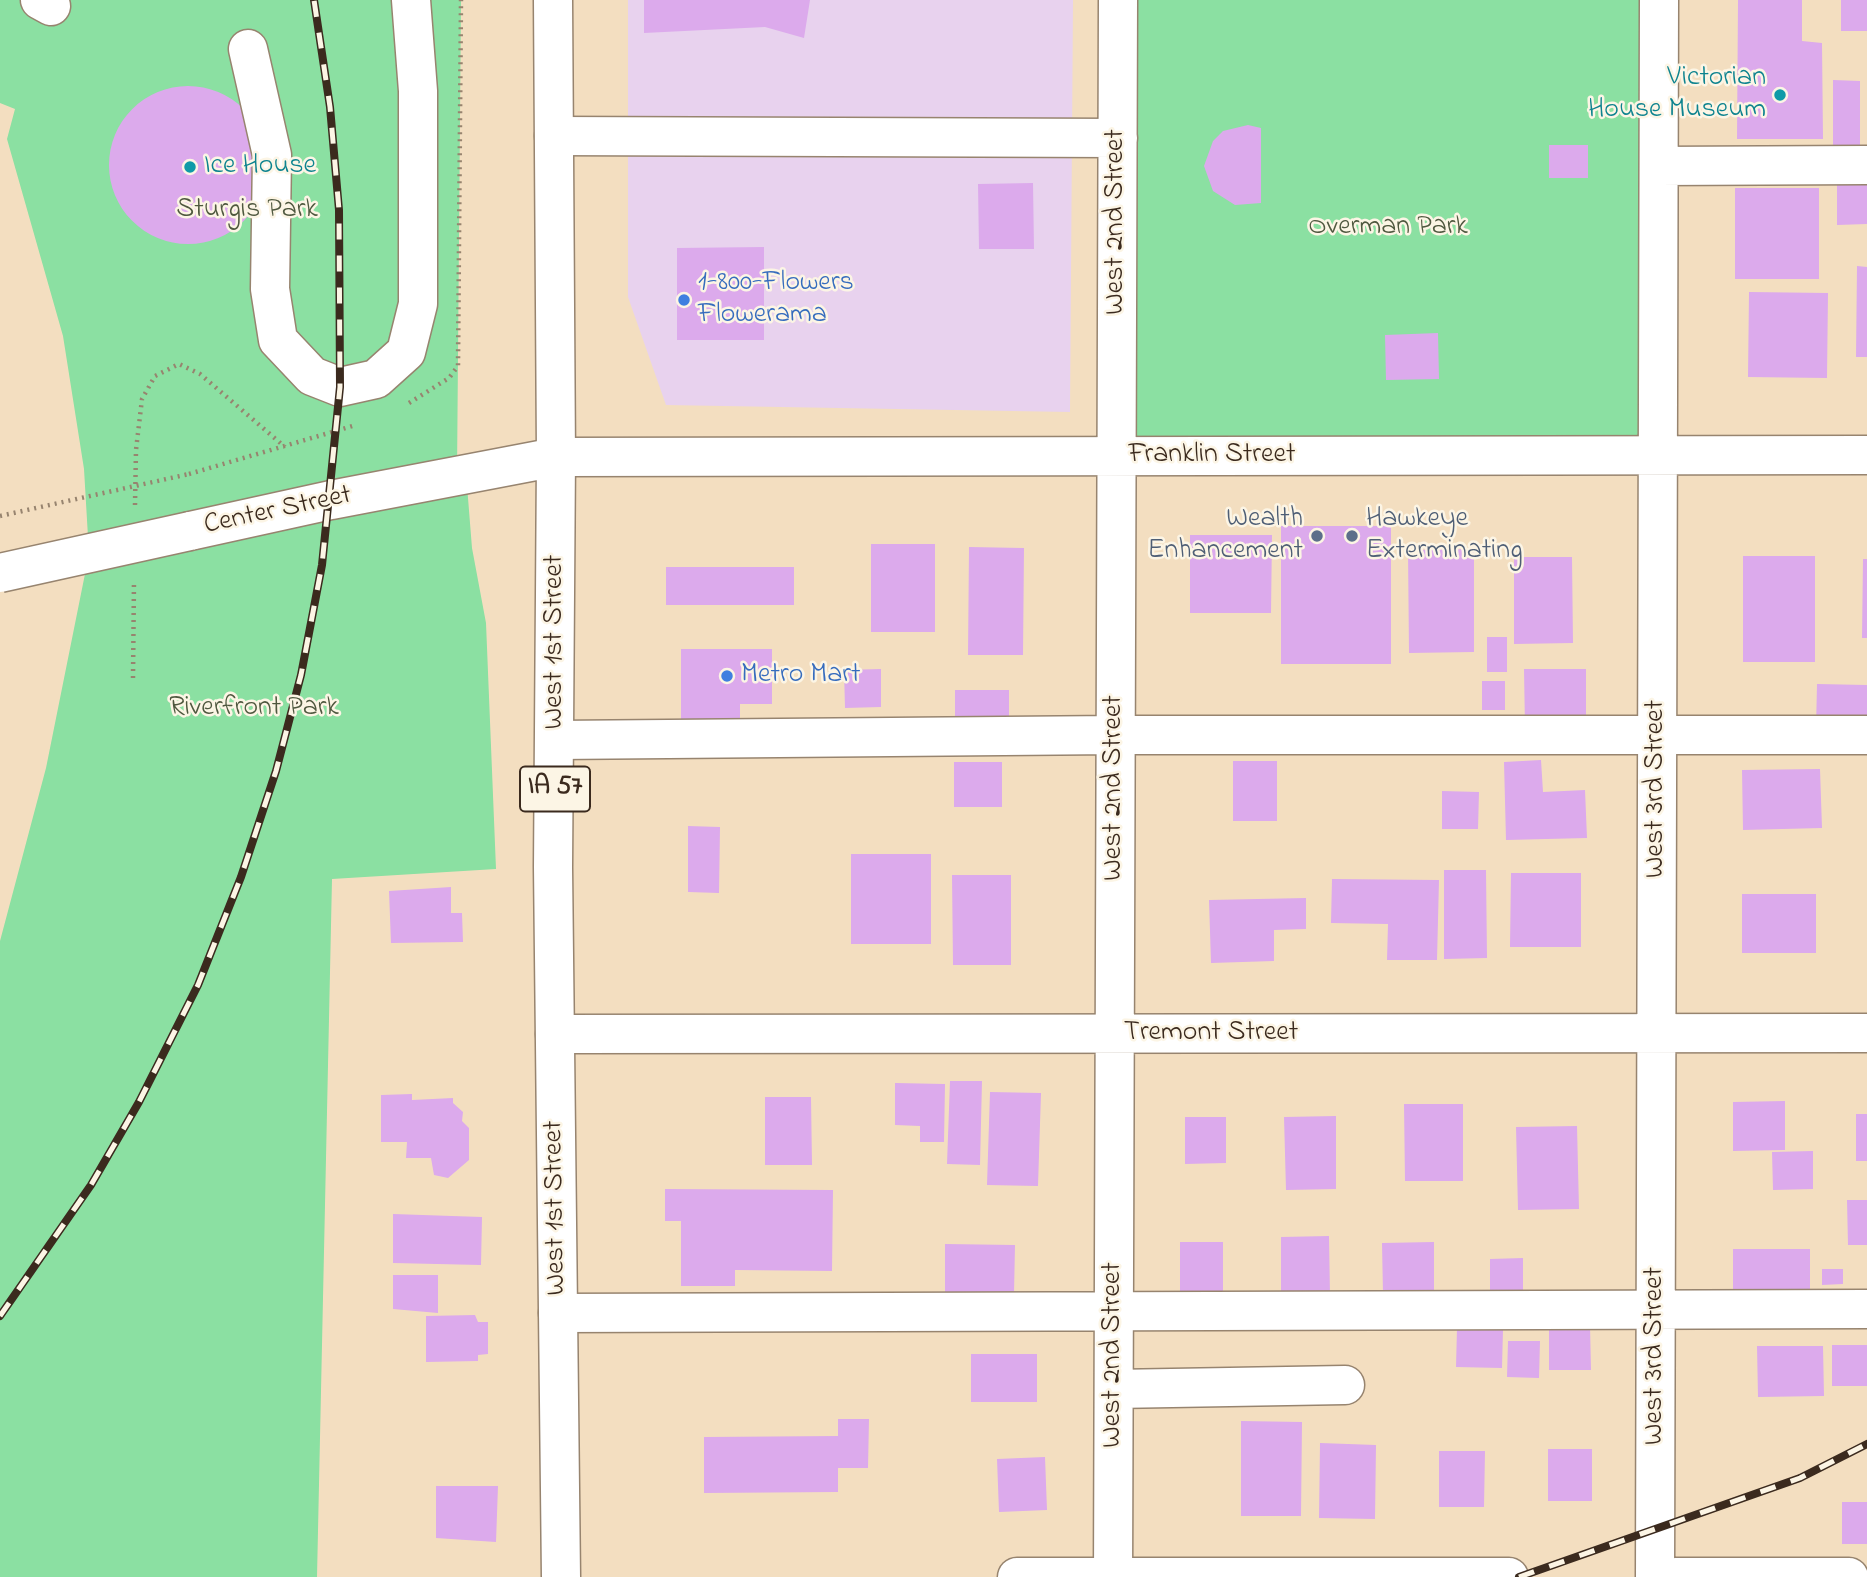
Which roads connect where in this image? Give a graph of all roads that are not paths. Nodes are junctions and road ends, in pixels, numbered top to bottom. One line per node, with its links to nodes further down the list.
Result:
1 (411, 0): 5 (street)
2 (553, 0): 6 (street, West 1st Street / IA 57)
3 (1118, 0): 7 (street, West 2nd Street)
4 (1659, 0): 9 (street, West 3rd Street)
5 (248, 49)
6 (554, 136): 7 (street); 13 (street, West 1st Street / IA 57)
7 (1118, 138): 12 (street, West 2nd Street)
8 (1867, 165): 9 (street)
9 (1659, 166): 10 (street, West 3rd Street)
10 (1658, 455): 11 (street, Franklin Street); 12 (street, Franklin Street); 16 (street, West 3rd Street)
11 (1867, 455)
12 (1117, 456): 13 (street, Franklin Street); 15 (street, West 2nd Street)
13 (556, 457): 14 (street, Center Street, bridge); 18 (street, West 1st Street / IA 57)
14 (0, 573)
15 (1115, 736): 16 (street); 18 (street); 21 (street, West 2nd Street)
16 (1657, 736): 17 (street); 22 (street, West 3rd Street)
17 (1867, 736)
18 (556, 740): 20 (street, West 1st Street / IA 57)
19 (1867, 1033): 22 (street, Tremont Street)
20 (555, 1034): 21 (street, Tremont Street); 25 (street, West 1st Street / IA 57)
21 (1115, 1034): 22 (street, Tremont Street); 26 (street, West 2nd Street)
22 (1656, 1034): 24 (street, West 3rd Street)
23 (1867, 1309): 24 (street)
24 (1656, 1311): 26 (street); 33 (street, West 3rd Street)
25 (558, 1313): 26 (street); 30 (street, West 1st Street / IA 57)
26 (1114, 1313): 28 (street, West 2nd Street)
27 (1345, 1385): 28 (street)
28 (1114, 1389): 29 (street, West 2nd Street)
29 (1113, 1576): 31 (street); 32 (street)
30 (561, 1577)
31 (1017, 1577)
32 (1508, 1577)
33 (1655, 1577)
34 (1676, 1577): 35 (street)
35 (1849, 1577)

